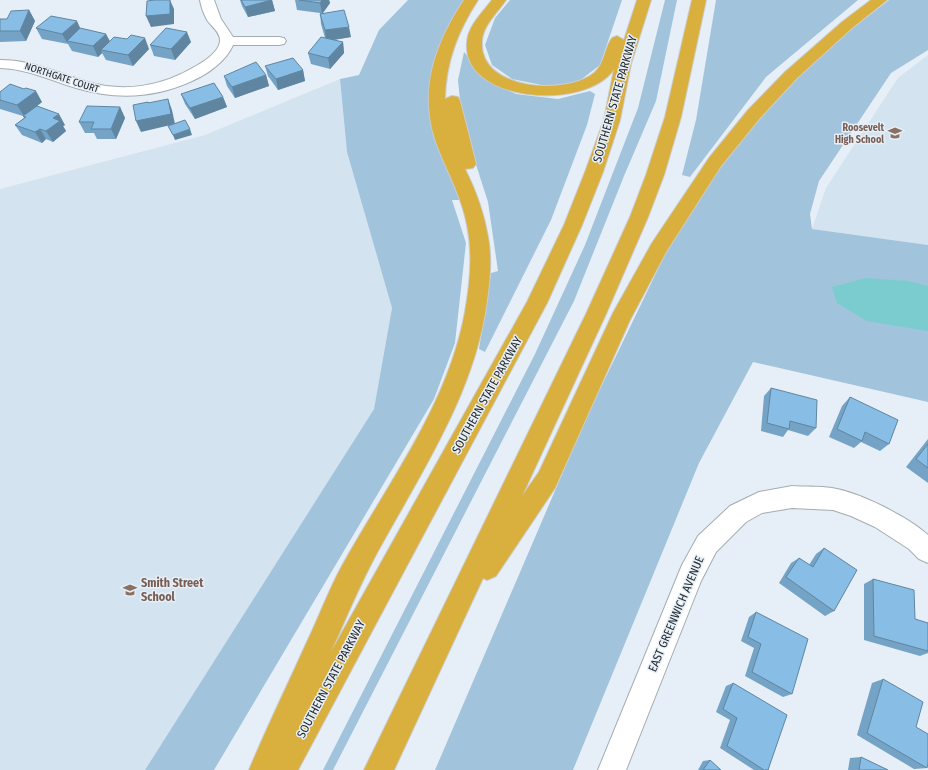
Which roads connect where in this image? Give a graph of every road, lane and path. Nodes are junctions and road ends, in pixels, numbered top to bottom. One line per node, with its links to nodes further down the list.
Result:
1 (207, 0): 9 (street)
2 (471, 0): 12 (highway)
3 (486, 0): 12 (highway)
4 (500, 0): 5 (highway)
5 (631, 0)
6 (644, 0): 16 (highway, SOUTHERN STATE PARKWAY)
7 (699, 0): 14 (highway)
8 (880, 0): 14 (highway)
9 (227, 41): 10 (street); 11 (street, NORTHGATE COURT)
10 (279, 41)
11 (0, 64)
12 (480, 234): 15 (highway)
13 (923, 546): 18 (street, EAST GREENWICH AVENUE)
14 (449, 621): 17 (highway)
15 (264, 770)
16 (282, 770)
17 (379, 770)
18 (612, 770)

